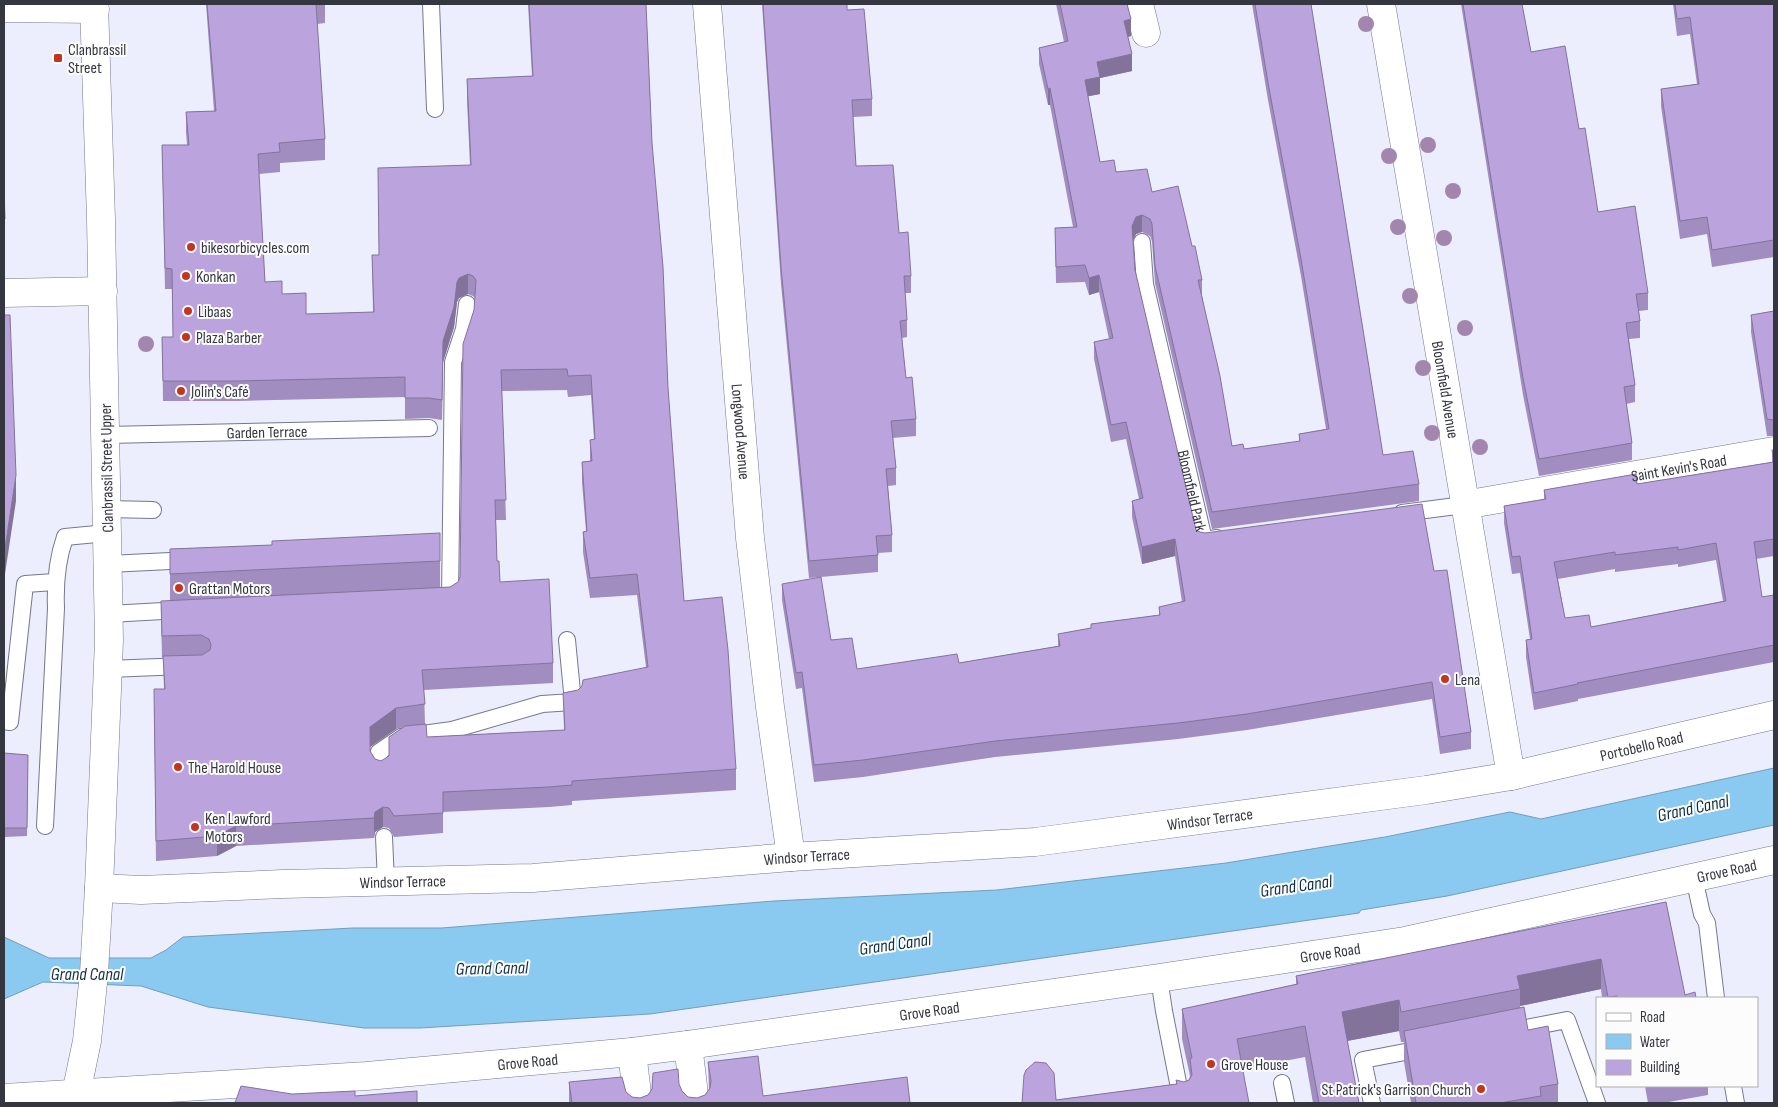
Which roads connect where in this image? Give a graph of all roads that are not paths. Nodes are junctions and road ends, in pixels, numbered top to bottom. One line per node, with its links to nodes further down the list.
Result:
1 (431, 4): 8 (lane)
2 (707, 4): 38 (street, Longwood Avenue)
3 (1139, 4): 7 (street)
4 (1381, 4): 16 (street, Bloomfield Avenue)
5 (94, 7): 6 (street); 10 (street, Clanbrassil Street Upper)
6 (4, 8)
7 (1146, 33)
8 (435, 108)
9 (1142, 242): 20 (lane, Bloomfield Park)
10 (103, 291): 11 (street); 14 (street, Clanbrassil Street Upper)
11 (4, 293)
12 (467, 304): 21 (lane)
13 (429, 428): 14 (lane, Garden Terrace)
14 (106, 435): 19 (street, Clanbrassil Street Upper)
15 (1774, 452): 16 (street, Saint Kevin's Road)
16 (1464, 505): 18 (lane); 35 (street, Bloomfield Avenue)
17 (153, 510): 19 (lane)
18 (1391, 515)
19 (107, 521): 24 (street, Clanbrassil Street Upper); 25 (lane)
20 (1233, 536)
21 (450, 549): 22 (lane); 26 (lane)
22 (431, 550)
23 (208, 559): 24 (lane)
24 (108, 564): 28 (street, Clanbrassil Street Upper)
25 (55, 582): 33 (lane); 36 (lane)
26 (421, 598)
27 (197, 610): 28 (lane)
28 (109, 614): 31 (street, Clanbrassil Street Upper)
29 (568, 640): 34 (lane)
30 (201, 665): 31 (lane)
31 (108, 669): 42 (street, Clanbrassil Street Upper)
32 (1774, 715): 35 (street, Portobello Road)
33 (4, 721)
34 (380, 771)
35 (1511, 776): 38 (street, Windsor Terrace)
36 (45, 826)
37 (384, 837): 41 (lane)
38 (791, 857): 41 (street, Windsor Terrace)
39 (1774, 860): 40 (street, Grove Road)
40 (1694, 878): 43 (street, Grove Road); 44 (lane)
41 (386, 882): 42 (street, Windsor Terrace)
42 (99, 888): 53 (street, Clanbrassil Street Upper)
43 (1158, 978): 46 (street, Grove Road); 56 (lane)
44 (1716, 997)
45 (1490, 1035): 59 (lane)
46 (688, 1045): 48 (street, Grove Road); 55 (street)
47 (1441, 1045): 58 (lane)
48 (632, 1052): 51 (street, Grove Road); 54 (street)
49 (1282, 1083): 57 (lane)
50 (1732, 1087): 60 (lane)
51 (191, 1094): 53 (street, Grove Road)
52 (4, 1098): 53 (street, Grove Road)
53 (75, 1099)
54 (638, 1103)
55 (695, 1103)
56 (1182, 1103)
57 (1286, 1103)
58 (1372, 1103)
59 (1597, 1103)
60 (1736, 1103)

